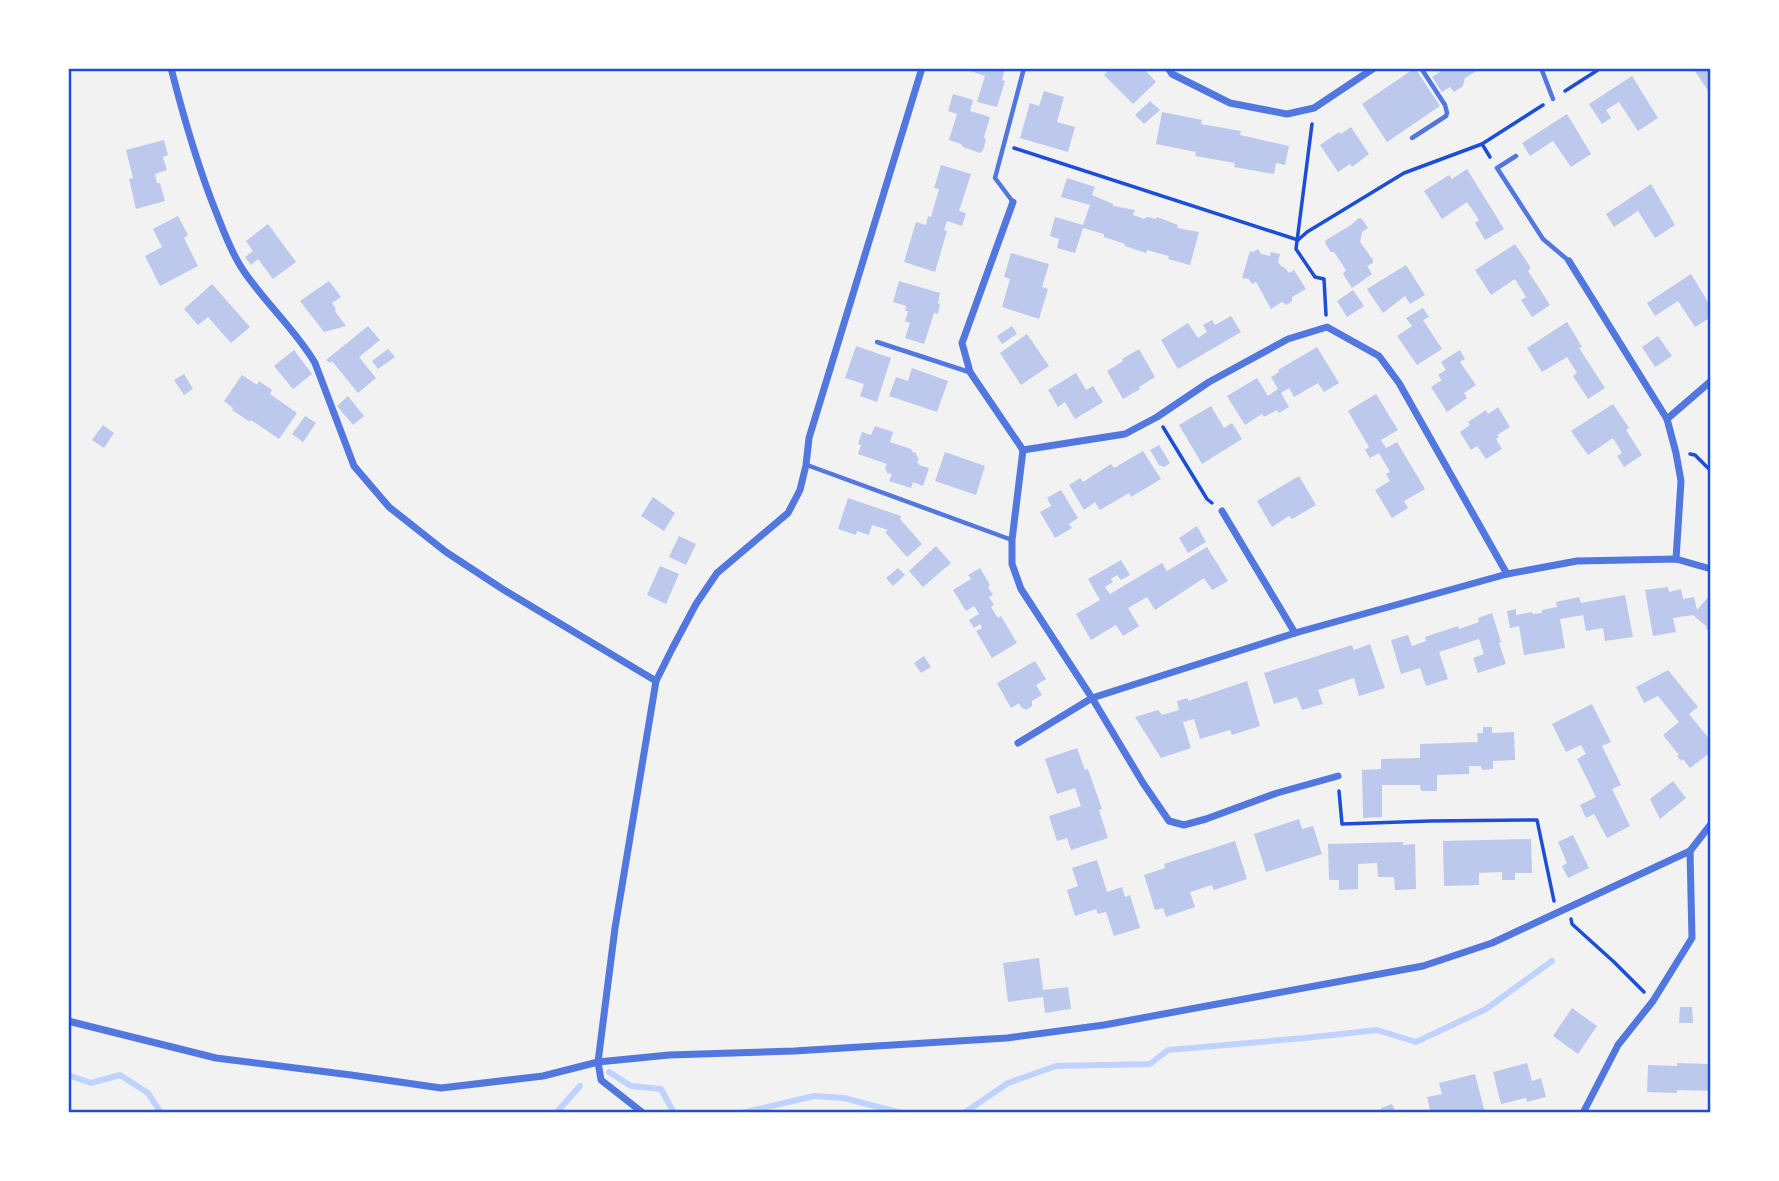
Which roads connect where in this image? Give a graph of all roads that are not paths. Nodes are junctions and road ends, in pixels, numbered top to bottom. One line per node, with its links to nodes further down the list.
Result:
1 (171, 68): 25 (street)
2 (922, 68): 18 (street)
3 (1024, 68): 11 (lane)
4 (1168, 68): 5 (street)
5 (1374, 68)
6 (1421, 68): 9 (lane)
7 (1541, 68): 8 (lane)
8 (1553, 99)
9 (1412, 138)
10 (1516, 156): 12 (lane)
11 (1013, 202): 14 (street)
12 (1569, 261): 16 (street)
13 (877, 342): 14 (lane)
14 (970, 372): 17 (street)
15 (1711, 381): 16 (street)
16 (1667, 419): 21 (street)
17 (1023, 450): 20 (street); 23 (street)
18 (806, 465): 20 (lane); 25 (street)
19 (1222, 511): 24 (street)
20 (1012, 540): 26 (street)
21 (1676, 559): 22 (street); 23 (street)
22 (1711, 569)
23 (1507, 575): 24 (street)
24 (1295, 633): 26 (street)
25 (656, 681): 32 (street)
26 (1092, 698): 27 (street); 28 (street)
27 (1018, 743)
28 (1338, 776)
29 (1711, 824): 30 (street)
30 (1690, 851): 32 (street); 34 (street)
31 (68, 1021): 32 (street)
32 (598, 1062): 33 (street)
33 (642, 1113)
34 (1583, 1113)

